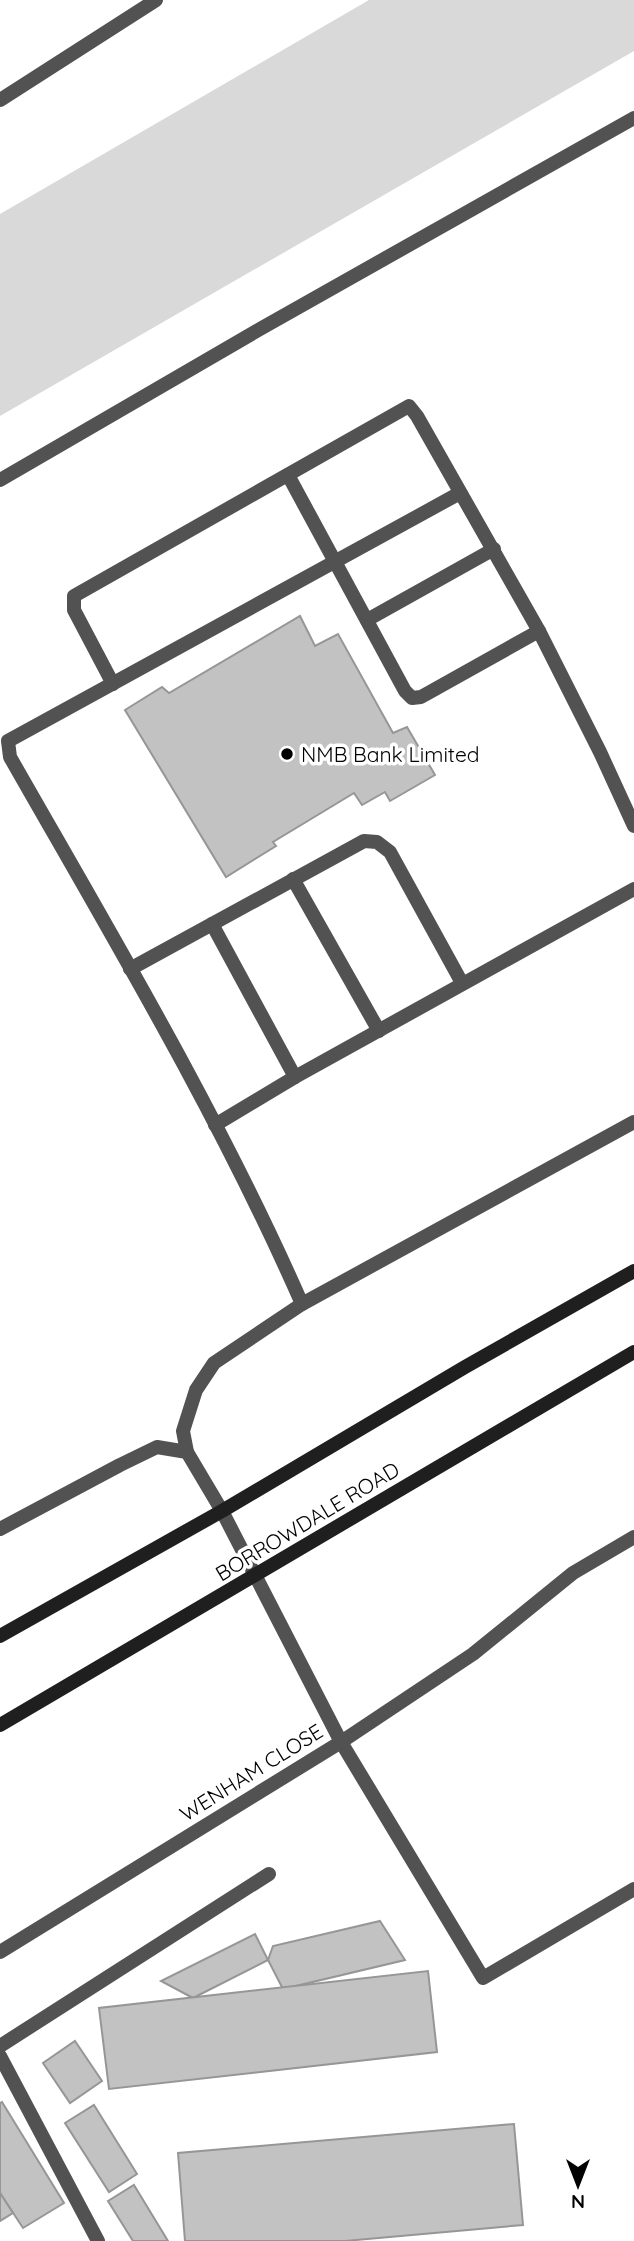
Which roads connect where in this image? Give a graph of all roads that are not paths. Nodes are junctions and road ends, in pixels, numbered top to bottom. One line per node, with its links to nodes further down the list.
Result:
1 (156, 0): 2 (street)
2 (0, 100)
3 (634, 118): 5 (street)
4 (288, 475): 6 (street); 8 (street); 11 (street)
5 (0, 480)
6 (460, 493): 7 (street); 8 (street)
7 (494, 549): 9 (street); 10 (street)
8 (336, 562): 9 (street); 11 (street)
9 (367, 621): 10 (street)
10 (539, 631): 12 (street)
11 (113, 684): 16 (street)
12 (634, 826)
13 (293, 879): 15 (street); 17 (street); 18 (street)
14 (634, 889): 17 (street)
15 (212, 924): 16 (street); 19 (street)
16 (130, 969): 21 (street)
17 (463, 984): 18 (street)
18 (379, 1031): 19 (street)
19 (295, 1077): 21 (street)
20 (634, 1122): 23 (street)
21 (215, 1125): 23 (street)
22 (634, 1271): 26 (main road)
23 (302, 1304): 25 (street)
24 (634, 1352): 29 (main road, BORROWDALE ROAD)
25 (187, 1452): 26 (street, WENHAM CLOSE); 27 (street)
26 (222, 1511): 29 (street, WENHAM CLOSE); 30 (main road)
27 (0, 1529)
28 (634, 1537): 32 (street)
29 (254, 1576): 31 (main road, BORROWDALE ROAD); 32 (street, WENHAM CLOSE)
30 (0, 1636)
31 (0, 1725)
32 (341, 1742): 34 (street); 35 (street, WENHAM CLOSE)
33 (269, 1874): 36 (street)
34 (634, 1889)
35 (0, 1952)
36 (0, 2046)
37 (0, 2056): 38 (street)
38 (98, 2241)

